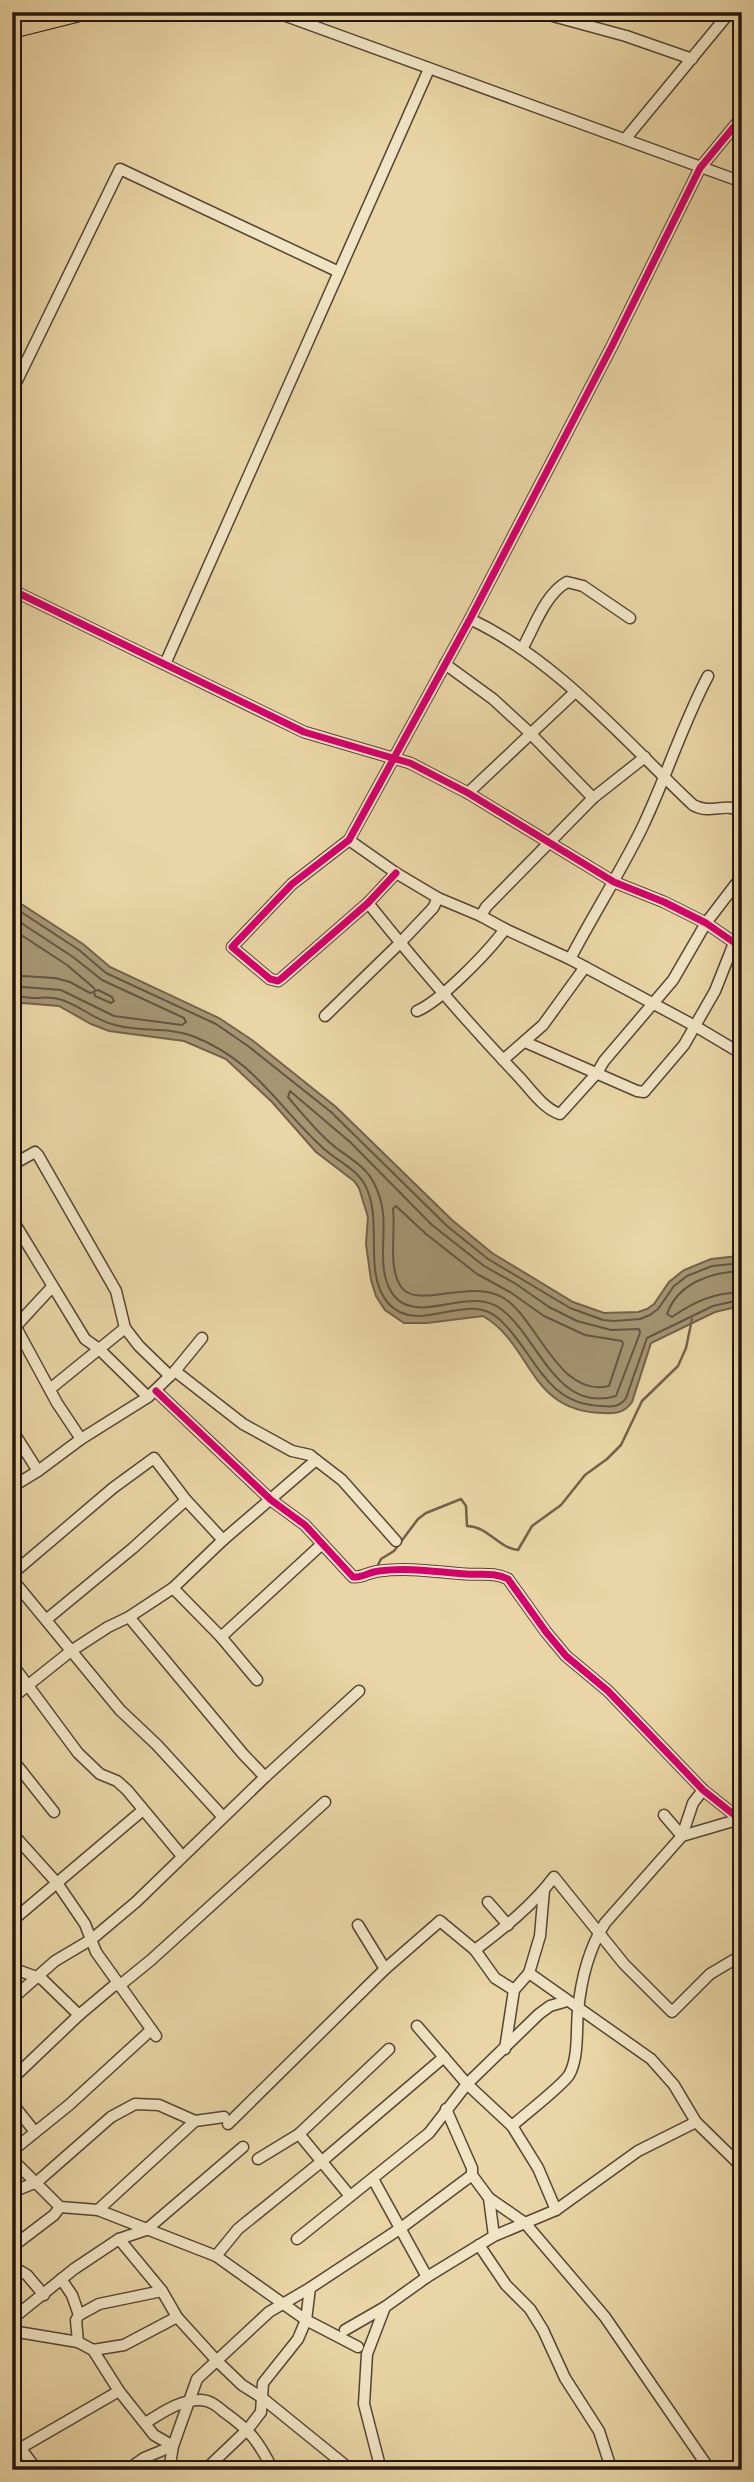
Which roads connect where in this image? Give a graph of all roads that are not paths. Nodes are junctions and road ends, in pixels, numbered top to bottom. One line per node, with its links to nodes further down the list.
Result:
1 (84, 12): 5 (main road)
2 (275, 12): 7 (street)
3 (538, 12): 6 (street)
4 (730, 12): 6 (street)
5 (12, 30)
6 (692, 59): 9 (street)
7 (429, 69): 9 (street); 12 (street)
8 (742, 117): 10 (street)
9 (626, 138): 10 (street)
10 (700, 168): 11 (street); 16 (street)
11 (742, 182)
12 (339, 272): 13 (street); 18 (street)
13 (14, 383)
14 (12, 590): 18 (street)
15 (630, 618): 17 (street)
16 (470, 619): 17 (street); 19 (street)
17 (522, 649): 21 (street)
18 (165, 664): 24 (street)
19 (445, 664): 22 (street); 24 (street)
20 (708, 676): 25 (street)
21 (575, 692): 22 (street); 23 (street)
22 (530, 733): 26 (street); 27 (street)
23 (645, 757): 25 (street); 27 (street)
24 (393, 759): 26 (street); 29 (street)
25 (663, 778): 28 (street); 33 (street)
26 (468, 793): 30 (street)
27 (593, 798): 30 (street)
28 (742, 813)
29 (349, 840): 31 (street); 35 (street)
30 (550, 842): 33 (street); 36 (street)
31 (396, 873): 34 (street); 35 (street)
32 (742, 876): 37 (street)
33 (614, 882): 37 (street); 41 (street)
34 (438, 898): 36 (street); 39 (street)
35 (368, 903): 39 (street)
36 (481, 916): 38 (street)
37 (706, 923): 40 (street); 44 (street)
38 (505, 929): 41 (street); 43 (street)
39 (400, 943): 43 (street); 46 (street)
40 (738, 946): 47 (street)
41 (570, 959): 42 (street)
42 (585, 967): 44 (street); 48 (street)
43 (443, 992): 45 (street); 50 (street)
44 (653, 1005): 47 (street); 51 (street)
45 (417, 1011)
46 (325, 1016)
47 (695, 1026): 49 (street); 51 (street)
48 (525, 1042): 50 (street); 51 (street)
49 (742, 1054)
50 (503, 1060): 51 (street)
51 (597, 1073)
52 (12, 1165): 56 (street)
53 (12, 1219): 54 (street)
54 (52, 1287): 55 (street); 58 (street)
55 (14, 1323): 60 (street)
56 (125, 1328): 58 (street); 59 (street)
57 (202, 1338): 59 (street)
58 (99, 1349): 60 (street); 61 (street)
59 (173, 1373): 61 (street); 64 (street)
60 (50, 1389): 63 (street)
61 (152, 1394): 63 (street); 68 (street)
62 (12, 1430): 65 (street)
63 (81, 1439): 65 (street)
64 (316, 1460): 68 (street); 70 (street)
65 (38, 1471): 66 (street)
66 (12, 1487)
67 (186, 1500): 69 (street); 72 (street); 75 (street)
68 (271, 1500): 69 (street); 71 (street)
69 (223, 1540): 73 (street)
70 (396, 1541)
71 (322, 1544): 76 (street); 85 (street)
72 (12, 1577): 75 (street)
73 (173, 1588): 74 (street); 76 (street)
74 (129, 1618): 77 (street); 84 (street)
75 (47, 1619): 77 (street)
76 (221, 1637): 79 (street)
77 (71, 1651): 80 (street); 90 (street)
78 (12, 1664): 80 (street)
79 (257, 1680)
80 (29, 1685): 82 (street); 87 (street)
81 (359, 1691): 84 (street)
82 (12, 1698)
83 (12, 1759): 88 (street)
84 (265, 1777): 90 (street)
85 (703, 1790): 91 (street); 93 (street)
86 (325, 1802): 109 (street)
87 (143, 1810): 94 (street); 95 (street)
88 (54, 1812)
89 (664, 1815): 93 (street)
90 (223, 1817): 94 (street)
91 (741, 1820): 93 (street)
92 (12, 1833): 95 (street)
93 (682, 1836): 101 (street)
94 (182, 1856): 102 (street)
95 (57, 1883): 98 (street); 102 (street)
96 (544, 1890): 100 (street); 101 (street); 107 (street)
97 (488, 1902): 100 (street)
98 (12, 1921)
99 (358, 1925): 106 (street)
100 (508, 1925): 103 (street)
101 (599, 1932): 104 (street); 113 (street)
102 (92, 1939): 108 (street); 109 (street)
103 (475, 1951): 106 (street); 110 (street)
104 (742, 1955)
105 (12, 1968): 108 (street)
106 (385, 1969): 123 (street)
107 (529, 1973): 110 (street); 112 (street)
108 (37, 1977): 111 (street); 114 (street)
109 (118, 1984): 114 (street); 126 (street)
110 (514, 1990): 117 (street)
111 (12, 1999)
112 (567, 2001): 113 (street); 117 (street)
113 (578, 2008): 124 (street); 125 (street)
114 (79, 2015): 119 (street)
115 (417, 2026): 118 (street)
116 (389, 2049): 127 (street)
117 (505, 2049): 120 (street)
118 (444, 2057): 120 (street); 132 (street)
119 (12, 2079)
120 (467, 2084): 122 (street); 125 (street)
121 (12, 2103): 126 (street)
122 (446, 2109): 134 (street); 135 (street)
123 (195, 2121): 136 (street); 141 (street)
124 (696, 2122): 133 (street); 142 (street)
125 (512, 2126): 142 (street)
126 (35, 2132): 129 (street)
127 (299, 2134): 131 (street); 132 (street)
128 (243, 2147): 145 (street)
129 (12, 2151)
130 (12, 2159): 136 (street)
131 (258, 2159)
132 (321, 2162): 138 (street); 151 (street)
133 (742, 2167)
134 (472, 2175): 139 (street); 144 (street)
135 (373, 2179): 138 (street); 144 (street)
136 (37, 2182): 137 (street); 140 (street)
137 (12, 2192)
138 (350, 2196): 148 (street)
139 (489, 2198): 143 (street); 146 (street)
140 (60, 2207): 141 (street); 150 (street)
141 (98, 2210): 145 (street)
142 (556, 2210): 143 (street)
143 (525, 2223): 146 (street); 186 (street)
144 (401, 2228): 153 (street); 155 (street)
145 (146, 2230): 147 (street); 151 (street)
146 (494, 2236): 149 (street)
147 (119, 2239): 154 (street); 156 (street)
148 (297, 2239)
149 (479, 2245): 153 (street); 178 (street)
150 (12, 2247)
151 (216, 2256): 158 (street)
152 (12, 2266): 157 (street)
153 (427, 2277): 159 (street)
154 (61, 2279): 157 (street); 160 (street)
155 (310, 2288): 158 (street); 163 (street)
156 (162, 2291): 160 (street); 161 (street)
157 (44, 2295): 162 (street)
158 (282, 2304): 163 (street); 169 (street)
159 (385, 2307): 164 (street); 185 (street)
160 (79, 2315): 166 (street)
161 (177, 2317): 168 (street); 169 (street)
162 (12, 2319)
163 (306, 2320): 167 (street); 171 (street)
164 (345, 2330)
165 (12, 2331): 166 (street)
166 (78, 2342): 168 (street)
167 (358, 2347)
168 (93, 2350): 170 (street)
169 (216, 2361): 171 (street); 172 (street)
170 (118, 2391): 173 (street); 177 (street)
171 (261, 2397): 174 (street); 184 (street)
172 (188, 2402): 173 (street); 174 (street); 176 (street)
173 (145, 2423): 176 (street)
174 (248, 2429): 182 (street); 183 (street)
175 (12, 2437): 177 (street)
176 (173, 2446): 180 (street); 181 (street)
177 (16, 2450): 179 (street)
178 (609, 2462)
179 (37, 2470)
180 (127, 2470)
181 (169, 2470)
182 (205, 2470)
183 (273, 2470)
184 (351, 2470)
185 (381, 2470)
186 (710, 2470)

